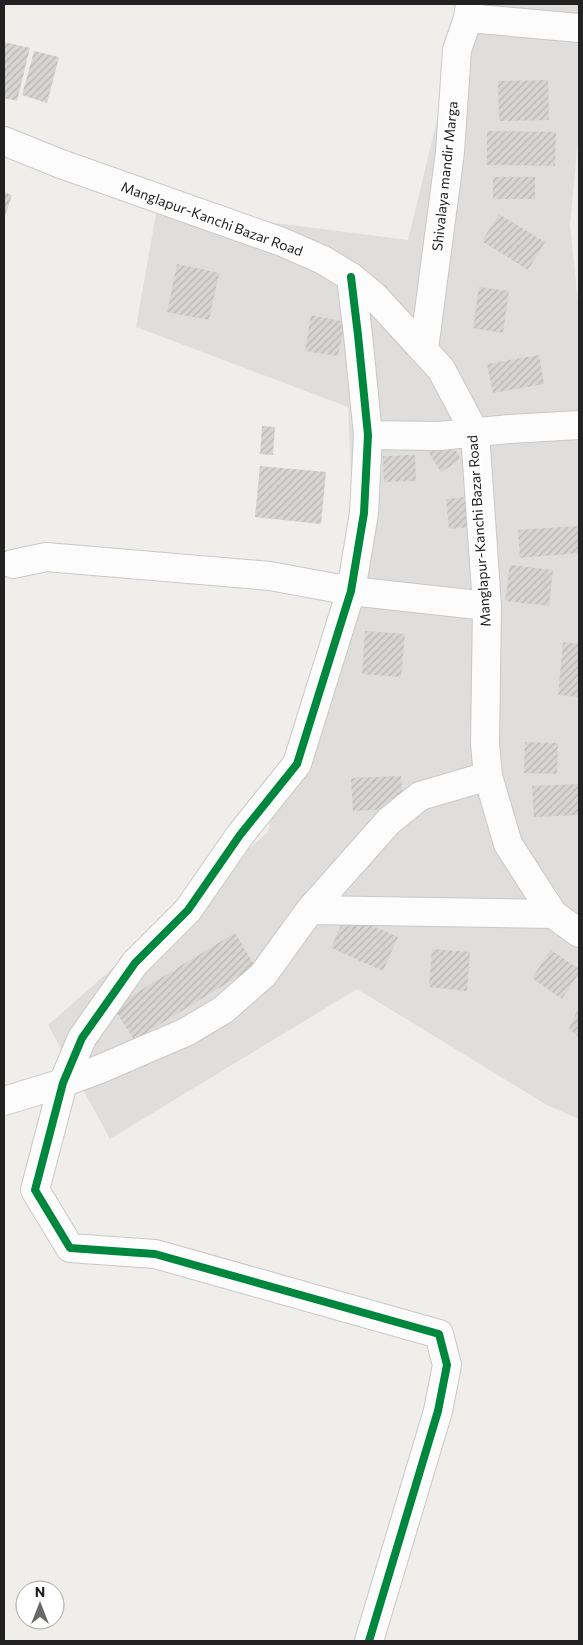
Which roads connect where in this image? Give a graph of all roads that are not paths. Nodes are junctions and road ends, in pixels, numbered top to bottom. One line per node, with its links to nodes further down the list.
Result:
1 (469, 11): 2 (street); 5 (street, Shivalaya mandir Marga)
2 (579, 28)
3 (4, 141): 4 (street, Manglapur-Kanchi Bazar Road)
4 (350, 277): 5 (street, Manglapur-Kanchi Bazar Road); 8 (street)
5 (424, 349): 7 (street, Manglapur-Kanchi Bazar Road)
6 (579, 425): 7 (street)
7 (475, 433): 8 (street); 11 (street, Manglapur-Kanchi Bazar Road)
8 (368, 435): 10 (street)
9 (12, 564): 10 (street)
10 (351, 591): 11 (street); 16 (street)
11 (487, 606): 12 (street, Manglapur-Kanchi Bazar Road)
12 (488, 776): 13 (street); 14 (street, Manglapur-Kanchi Bazar Road)
13 (310, 910): 14 (street); 16 (street)
14 (553, 914): 15 (street, Manglapur-Kanchi Bazar Road)
15 (579, 933)
16 (62, 1083): 17 (street); 18 (street)
17 (4, 1101)
18 (369, 1641)

